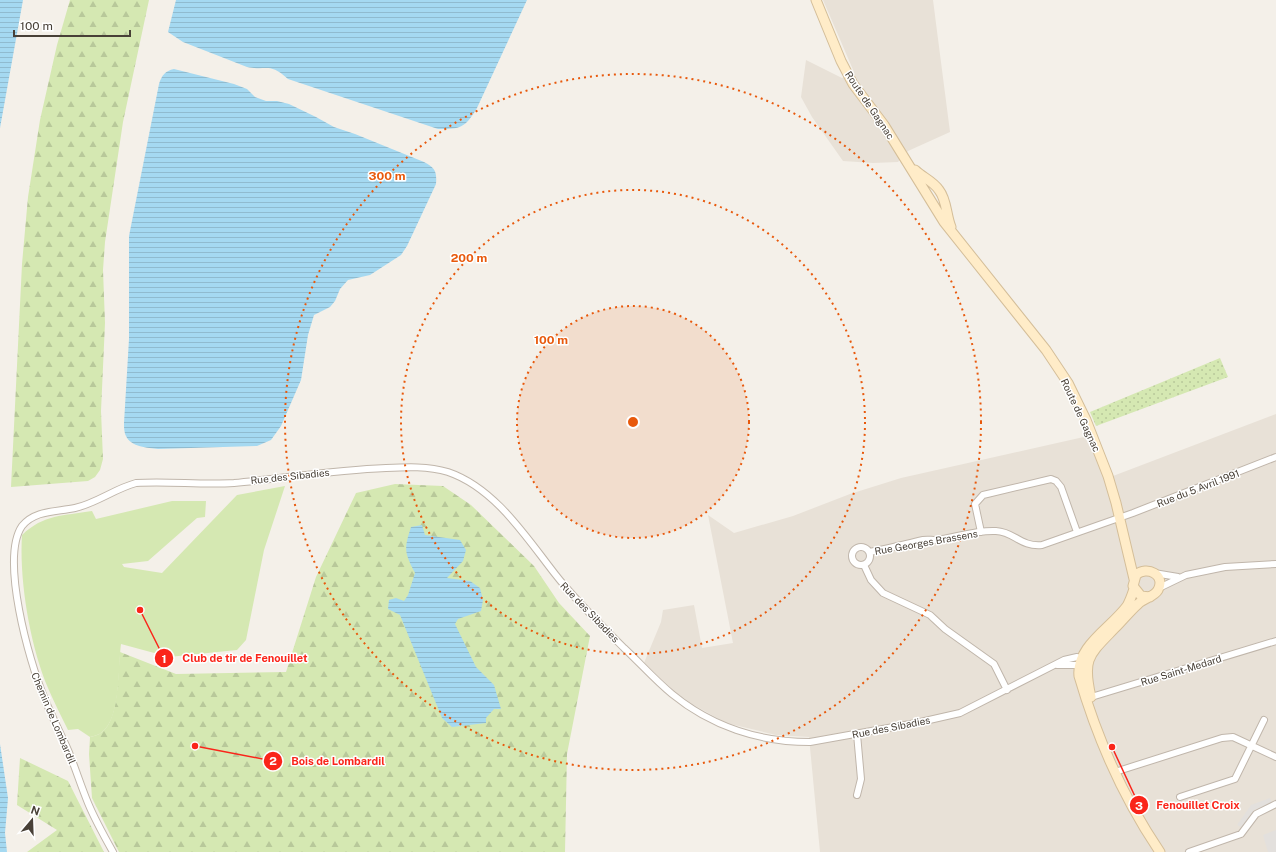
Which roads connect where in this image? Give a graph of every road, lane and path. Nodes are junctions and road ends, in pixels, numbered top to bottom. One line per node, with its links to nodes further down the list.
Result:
1 (816, 0): 2 (main road, Route de Gagnac)
2 (909, 164): 3 (main road, Route de Gagnac); 3 (main road, Route de Gagnac)
3 (955, 236): 6 (main road, Route de Gagnac)
4 (1276, 457): 6 (street, Rue du 5 Avril 1991)
5 (125, 486): 24 (street, Rue des Sibadies); 31 (street, Chemin de Lombardil)
6 (1119, 518): 8 (street, Rue Georges Brassens); 10 (main road, Route de Gagnac)
7 (981, 532): 8 (street, Rue Georges Brassens); 8 (street); 9 (street, Rue Georges Brassens)
8 (1077, 532)
9 (869, 552): 12 (street); 12 (street)
10 (1128, 555): 13 (main road); 15 (main road, Route de Gagnac)
11 (1276, 564): 14 (street)
12 (864, 565): 21 (street)
13 (1150, 571): 14 (street); 15 (main road); 16 (main road)
14 (1178, 577): 16 (street)
15 (1134, 579): 17 (main road)
16 (1159, 588): 18 (main road)
17 (1134, 589): 18 (main road); 20 (main road)
18 (1150, 597): 20 (main road)
19 (1276, 641): 22 (street, Rue Saint-Medard)
20 (1082, 662): 21 (street, Rue des Sibadies); 22 (main road)
21 (1007, 690): 24 (street, Rue des Sibadies)
22 (1091, 697): 27 (main road)
23 (1264, 720): 25 (street)
24 (857, 734): 28 (street)
25 (1252, 745): 26 (street); 27 (street); 29 (street)
26 (1276, 757)
27 (1115, 772): 32 (main road)
28 (857, 795)
29 (1180, 798)
30 (1276, 804): 33 (street)
31 (113, 852)
32 (1160, 852)
33 (1189, 852)

